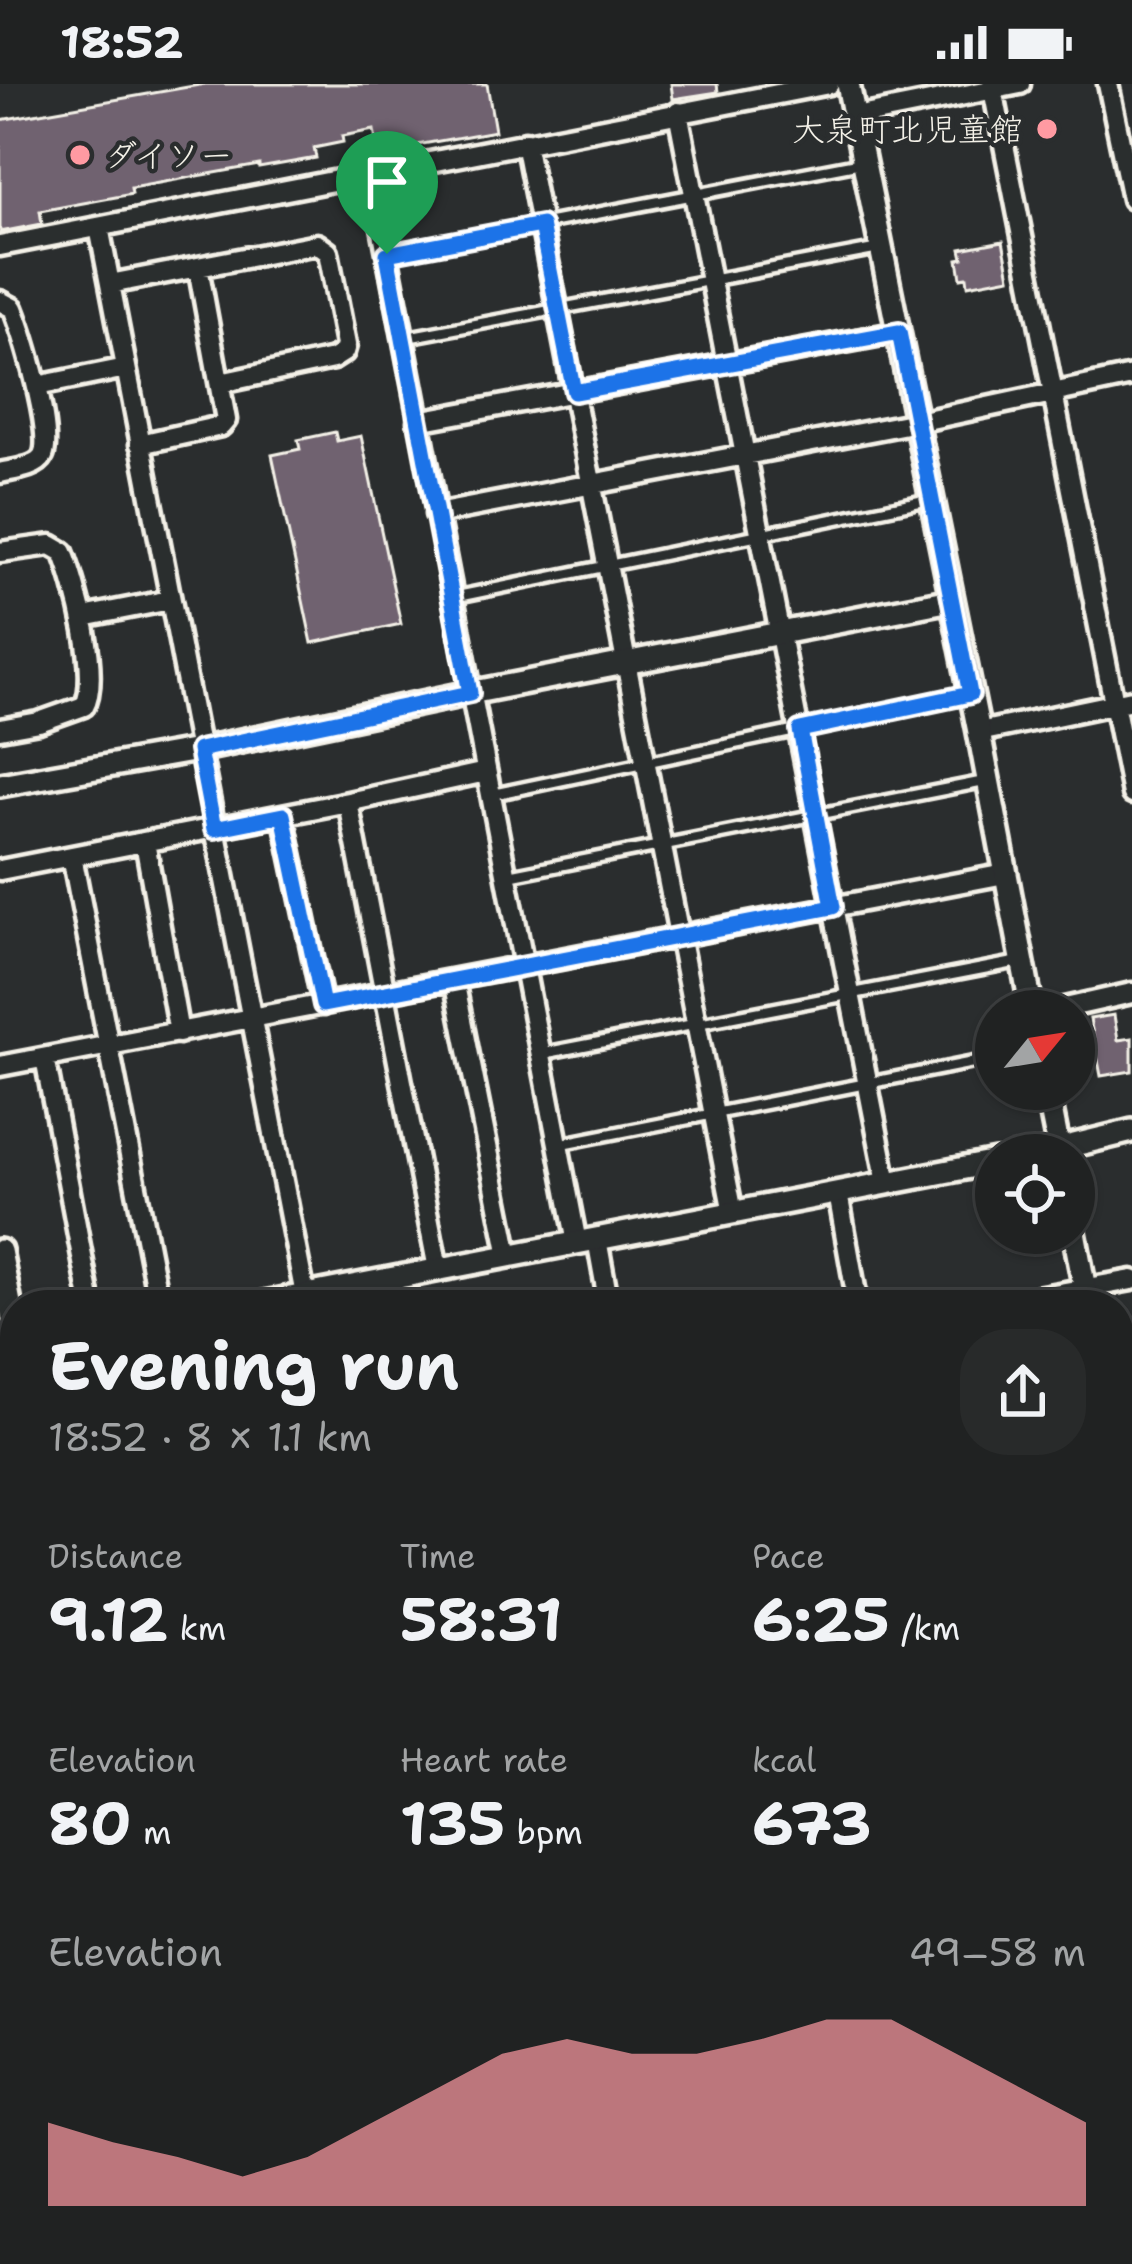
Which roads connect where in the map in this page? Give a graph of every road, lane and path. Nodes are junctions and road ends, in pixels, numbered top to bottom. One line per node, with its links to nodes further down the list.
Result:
1 (829, 84): 6 (street)
2 (848, 84): 7 (street)
3 (1020, 84): 5 (street)
4 (1108, 84): 12 (street)
5 (992, 87): 7 (street); 31 (street)
6 (678, 112): 8 (street); 11 (street)
7 (855, 117): 9 (street)
8 (525, 142): 10 (street); 13 (street)
9 (864, 162): 11 (lane); 16 (street)
10 (372, 175): 14 (street); 17 (street)
11 (694, 195): 13 (lane); 19 (street)
12 (1132, 199)
13 (541, 225): 17 (lane); 22 (street)
14 (99, 227): 15 (street); 20 (street)
15 (0, 246)
16 (882, 248): 19 (lane); 23 (street)
17 (387, 254): 24 (street)
18 (197, 267): 20 (street); 28 (street); 28 (street)
19 (711, 280): 22 (lane); 25 (street)
20 (110, 284): 26 (street)
21 (0, 301): 29 (street)
22 (558, 309): 24 (lane); 30 (street)
23 (899, 332): 25 (street); 33 (street)
24 (403, 338): 32 (street)
25 (728, 364): 30 (street); 35 (street)
26 (126, 368): 29 (street); 34 (street)
27 (1132, 376): 31 (street)
28 (220, 383): 34 (street)
29 (37, 386): 36 (street)
30 (574, 392): 32 (street); 37 (street)
31 (1052, 394): 33 (street); 51 (street)
32 (418, 421): 39 (street)
33 (917, 422): 35 (street); 38 (street)
34 (140, 444): 44 (street)
35 (746, 455): 37 (street); 40 (street)
36 (0, 473)
37 (592, 484): 39 (street); 42 (street)
38 (932, 499): 40 (lane); 45 (street)
39 (436, 514): 43 (street)
40 (761, 534): 42 (lane); 47 (street)
41 (0, 552): 46 (street)
42 (608, 566): 43 (lane); 48 (street)
43 (452, 598): 49 (street)
44 (170, 600): 46 (street); 55 (street)
45 (952, 600): 47 (street); 50 (street)
46 (83, 617): 52 (street)
47 (781, 633): 48 (street); 53 (street)
48 (627, 663): 49 (street); 56 (street)
49 (470, 693): 55 (street); 57 (street)
50 (970, 694): 53 (lane); 54 (street)
51 (1123, 703): 54 (street); 60 (street)
52 (0, 729)
53 (800, 730): 56 (lane); 63 (street)
54 (979, 732): 58 (street)
55 (199, 750): 59 (street); 65 (street)
56 (646, 762): 61 (lane); 67 (street)
57 (486, 772): 61 (street); 62 (street)
58 (987, 781): 63 (lane); 70 (street)
59 (0, 785)
60 (1132, 794)
61 (490, 795): 71 (street)
62 (348, 802): 64 (street); 78 (street)
63 (816, 814): 67 (lane); 72 (street)
64 (283, 815): 65 (street); 82 (street)
65 (214, 829): 66 (street); 83 (street)
66 (145, 842): 68 (street); 85 (street)
67 (662, 845): 71 (lane); 73 (street)
68 (72, 856): 69 (street); 86 (street)
69 (0, 870)
70 (1005, 874): 72 (street); 74 (street)
71 (506, 876): 75 (street)
72 (833, 907): 73 (street); 80 (street)
73 (680, 937): 75 (street); 84 (street)
74 (1022, 961): 77 (street); 80 (lane)
75 (523, 967): 76 (street); 87 (street)
76 (454, 980): 78 (street); 103 (street)
77 (1028, 990)
78 (386, 993): 82 (street); 104 (street)
79 (1132, 993): 81 (street)
80 (850, 994): 84 (lane); 91 (street)
81 (1095, 1001)
82 (323, 1005): 83 (street)
83 (250, 1020): 85 (street); 108 (street)
84 (697, 1024): 87 (lane); 92 (street)
85 (179, 1033): 86 (street)
86 (109, 1046): 88 (street); 107 (street)
87 (540, 1054): 95 (street)
88 (45, 1058): 90 (street); 106 (street)
89 (975, 1062): 91 (lane)
90 (0, 1066)
91 (867, 1084): 92 (lane); 97 (street)
92 (714, 1114): 95 (lane); 99 (street)
93 (1132, 1131): 94 (street)
94 (1095, 1142)
95 (558, 1145): 100 (street)
96 (975, 1166): 97 (street)
97 (886, 1183): 98 (street)
98 (838, 1192): 99 (street); 111 (street)
99 (733, 1213): 100 (street)
100 (587, 1241): 103 (street); 110 (street)
101 (0, 1251): 105 (street)
102 (1078, 1254): 112 (street)
103 (508, 1256): 104 (street)
104 (438, 1269): 109 (street)
105 (7, 1290)
106 (88, 1290)
107 (156, 1290)
108 (304, 1290)
109 (331, 1290)
110 (604, 1290)
111 (855, 1290)
112 (1085, 1290)

